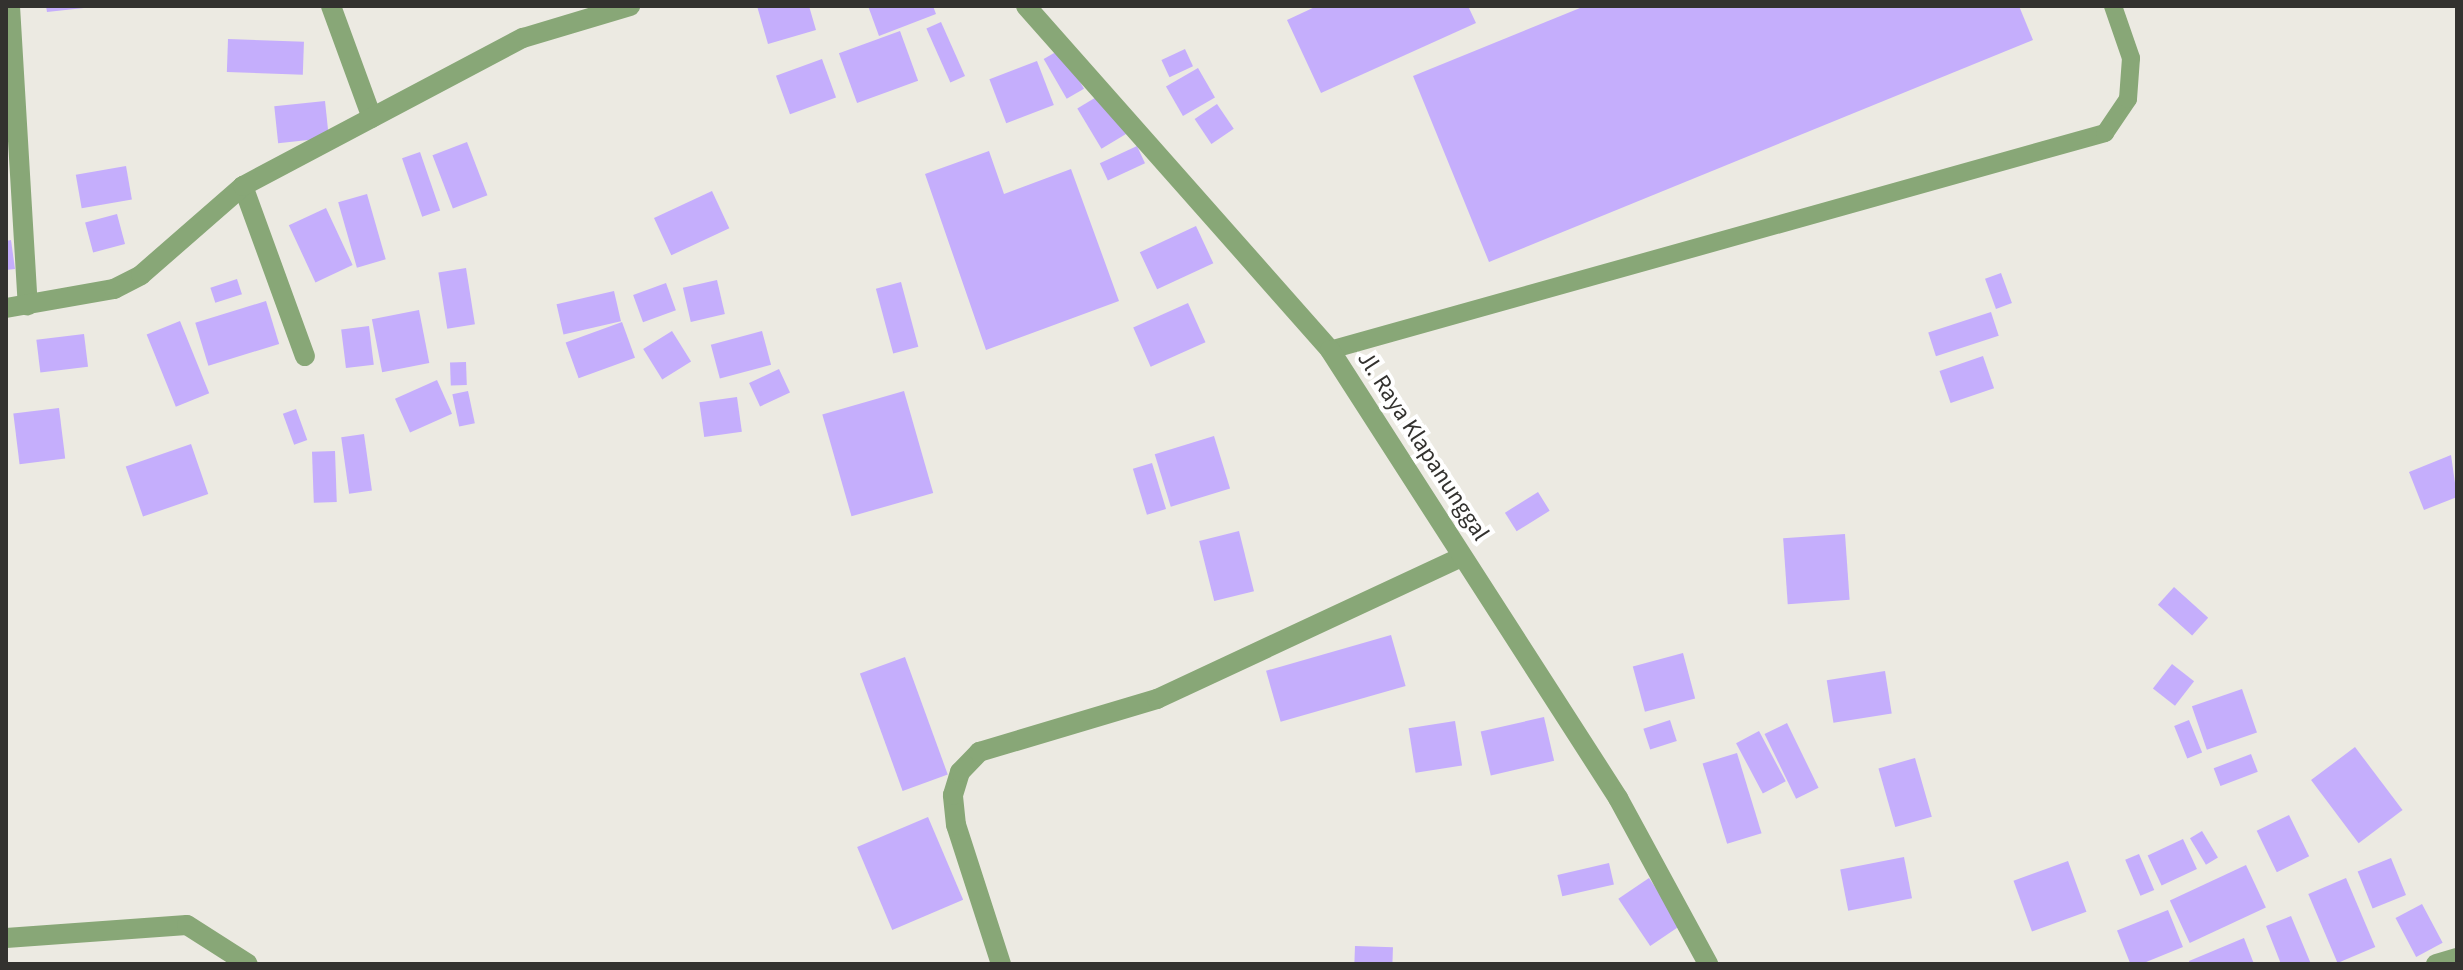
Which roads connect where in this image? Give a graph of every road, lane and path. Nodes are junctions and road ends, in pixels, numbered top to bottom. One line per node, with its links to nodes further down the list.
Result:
1 (10, 6): 8 (street)
2 (331, 6): 6 (street)
3 (630, 6): 6 (street)
4 (1026, 6): 10 (street, Jl. Raya Klapanunggal)
5 (2113, 6): 10 (lane)
6 (372, 118): 7 (street)
7 (243, 186): 8 (street); 11 (street)
8 (28, 305): 9 (street)
9 (6, 308)
10 (1330, 350): 12 (street, Jl. Raya Klapanunggal)
11 (305, 356)
12 (1462, 557): 16 (street); 17 (street, Jl. Raya Klapanunggal)
13 (6, 938): 15 (street)
14 (2457, 958): 18 (street)
15 (248, 964)
16 (1001, 964)
17 (1708, 964)
18 (2436, 964)

